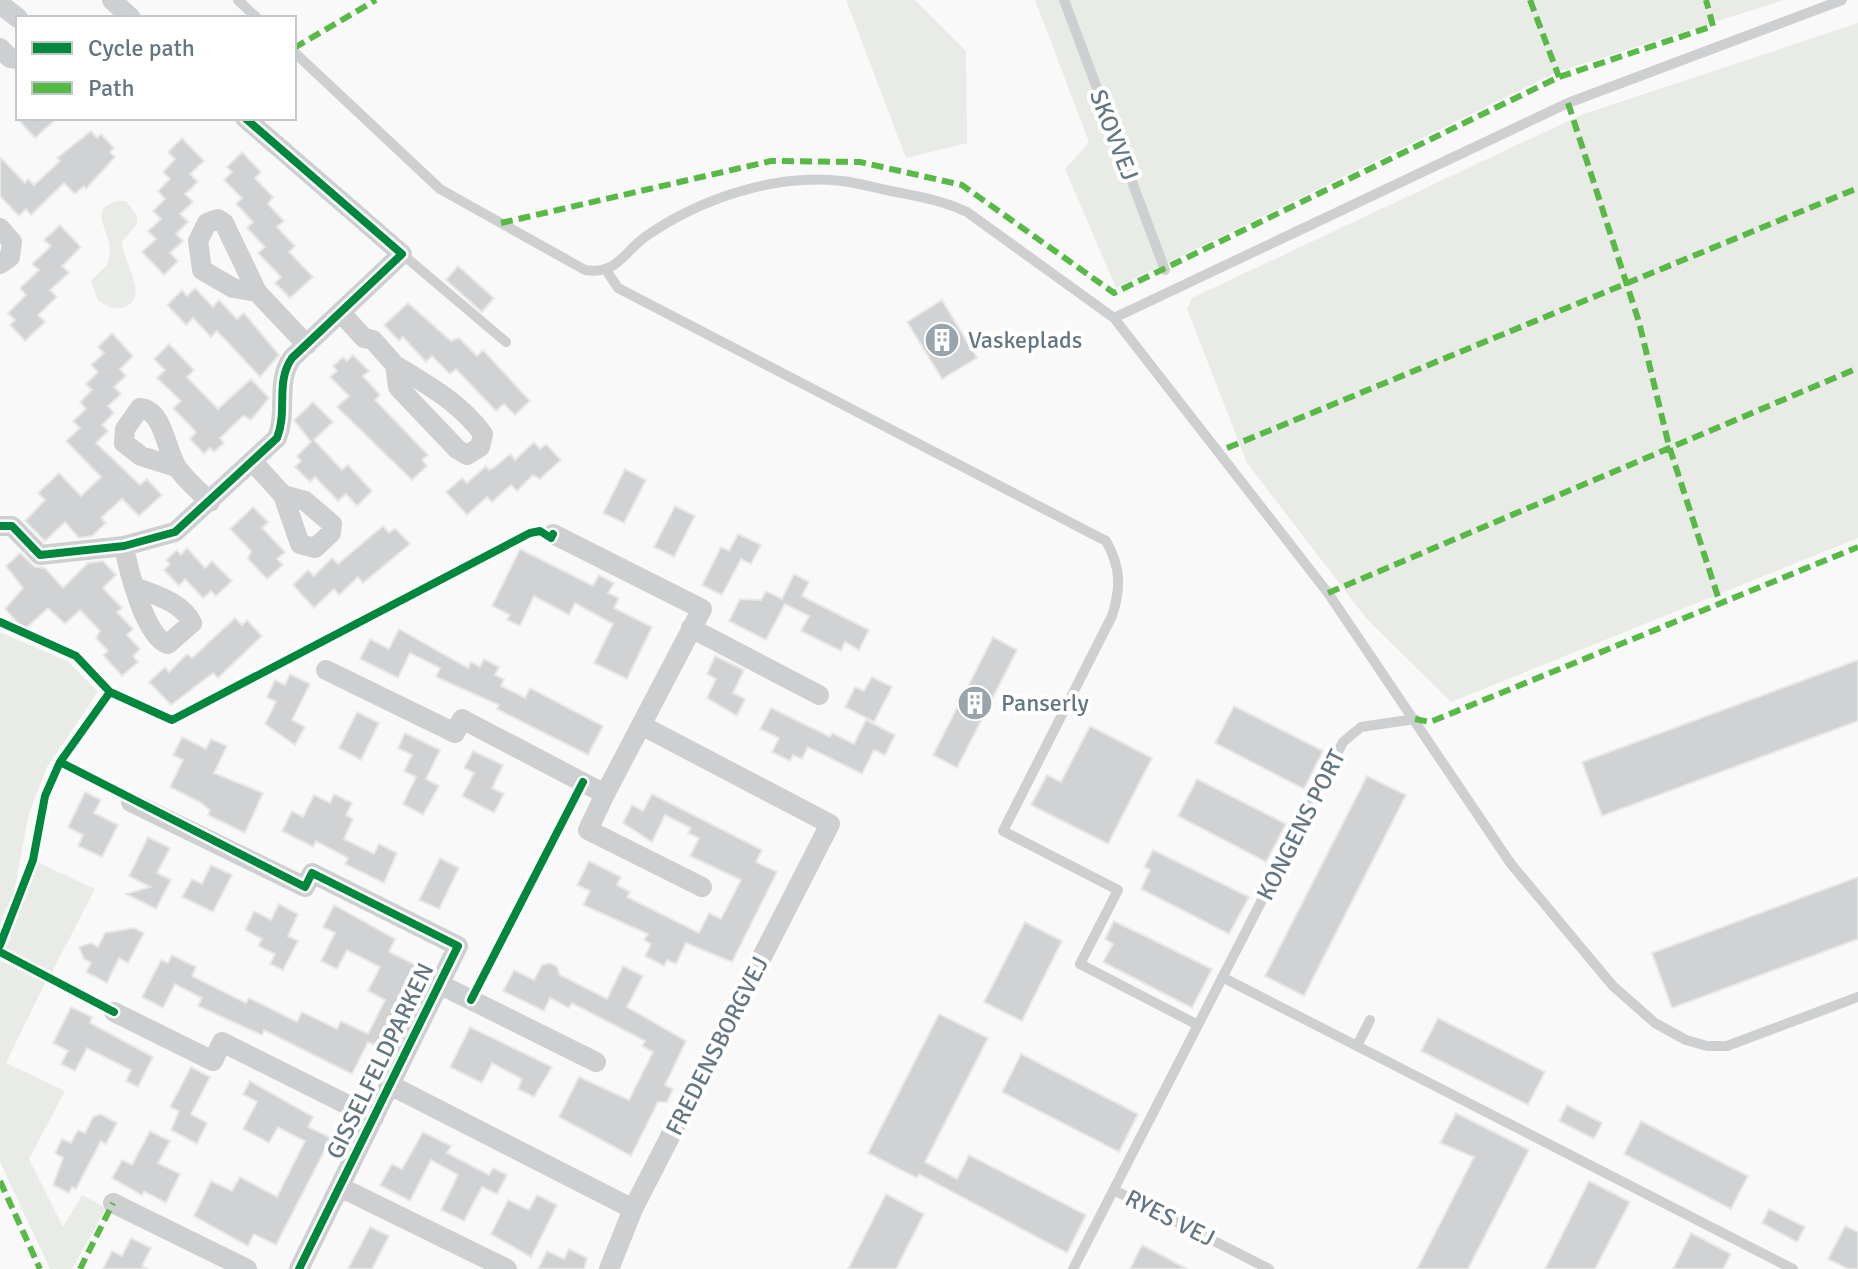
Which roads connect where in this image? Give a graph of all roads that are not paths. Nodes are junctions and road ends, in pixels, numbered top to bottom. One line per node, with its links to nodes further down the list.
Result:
1 (238, 0): 6 (lane)
2 (1064, 0): 15 (lane, SKOVVEJ)
3 (1842, 0): 18 (lane)
4 (0, 4): 5 (street)
5 (16, 16)
6 (255, 16)
7 (0, 48): 9 (street)
8 (296, 54): 14 (lane)
9 (16, 59)
10 (247, 120): 12 (street)
11 (0, 228): 13 (street)
12 (402, 254): 17 (street); 19 (lane)
13 (0, 264)
14 (606, 270): 18 (lane); 43 (lane)
15 (1165, 270)
16 (257, 292): 20 (street)
17 (341, 313): 20 (street); 21 (street)
18 (1114, 318): 33 (lane)
19 (506, 342)
20 (307, 345): 22 (street)
21 (395, 365): 21 (street)
22 (253, 462): 24 (street); 25 (street)
23 (176, 467): 25 (street)
24 (283, 495)
25 (210, 502): 28 (street)
26 (0, 526): 28 (street)
27 (553, 534): 30 (street)
28 (124, 546): 29 (street)
29 (137, 588)
30 (691, 628): 32 (street); 34 (street)
31 (326, 670): 35 (street)
32 (819, 695)
33 (1415, 719): 38 (lane, KONGENS PORT); 40 (lane)
34 (641, 725): 35 (street); 51 (street, FREDENSBORGVEJ)
35 (605, 794): 37 (street)
36 (131, 802): 39 (street, GISSELFELDPARKEN)
37 (702, 887)
38 (1222, 977): 43 (lane, KONGENS PORT); 44 (lane)
39 (439, 984): 45 (street, GISSELFELDPARKEN); 46 (street, GISSELFELDPARKEN)
40 (1858, 997)
41 (114, 1012): 47 (street, GISSELFELDPARKEN)
42 (1370, 1020): 44 (lane)
43 (1198, 1025): 49 (lane, KONGENS PORT)
44 (1357, 1046): 58 (lane)
45 (596, 1062)
46 (390, 1085): 47 (street, GISSELFELDPARKEN); 51 (street, GISSELFELDPARKEN)
47 (374, 1118): 48 (street, GISSELFELDPARKEN)
48 (340, 1187): 53 (street, GISSELFELDPARKEN); 54 (street, GISSELFELDPARKEN)
49 (1114, 1190): 56 (lane, KONGENS PORT); 57 (lane, RYES VEJ)
50 (113, 1203): 52 (street)
51 (633, 1209): 55 (street, FREDENSBORGVEJ)
52 (247, 1269)
53 (299, 1269)
54 (507, 1269)
55 (609, 1269)
56 (1073, 1269)
57 (1269, 1269)
58 (1793, 1269)

